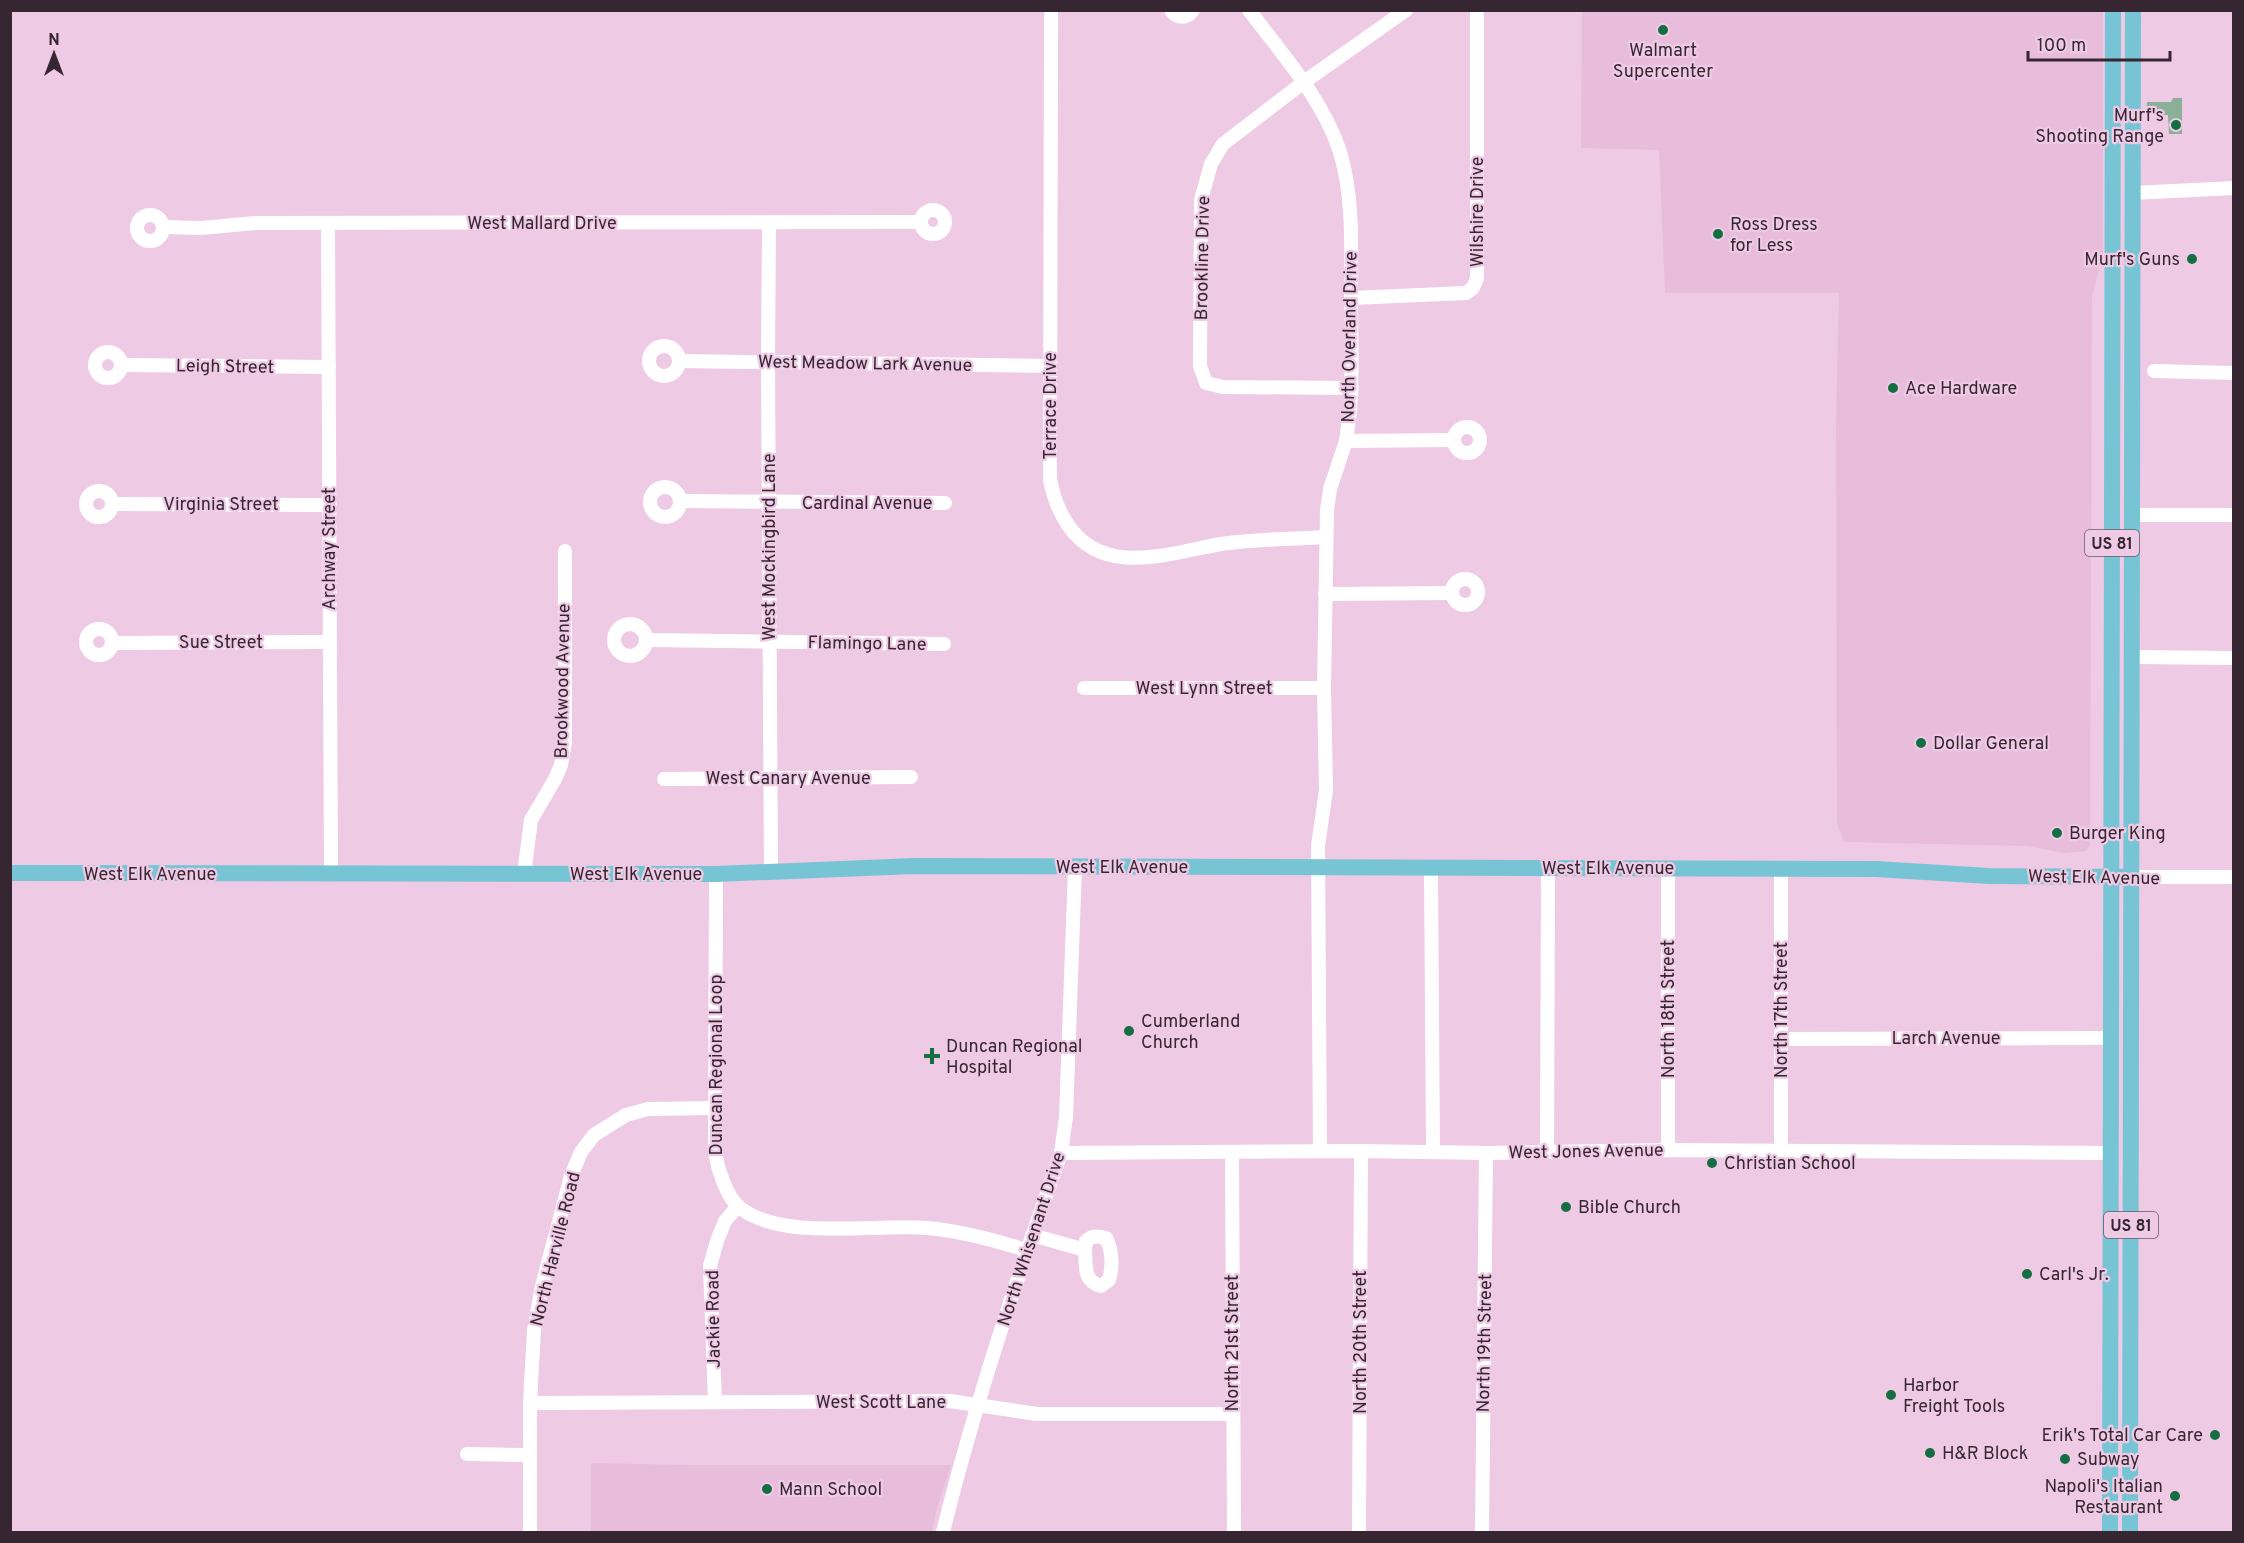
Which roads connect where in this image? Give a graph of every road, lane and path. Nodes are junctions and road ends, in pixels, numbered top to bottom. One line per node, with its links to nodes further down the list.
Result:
1 (1051, 10): 22 (street, Terrace Drive)
2 (1171, 10): 3 (street)
3 (1193, 10)
4 (1249, 10): 9 (street, North Overland Drive)
5 (1406, 10): 9 (street, Brookline Drive)
6 (1477, 10): 16 (street, Wilshire Drive)
7 (2113, 10): 17 (main road, US 81)
8 (2133, 10): 11 (main road, US 81)
9 (1304, 82): 16 (street, North Overland Drive); 26 (street, Brookline Drive)
10 (2234, 189): 11 (street)
11 (2133, 193): 18 (main road, US 81)
12 (920, 222): 14 (street, West Mallard Drive)
13 (328, 223): 14 (street, West Mallard Drive); 15 (street, West Mallard Drive); 23 (street, Archway Street)
14 (769, 224): 20 (street, West Mockingbird Lane)
15 (163, 227)
16 (1351, 298): 26 (street, North Overland Drive)
17 (2112, 359): 18 (main road); 40 (main road, US 81)
18 (2133, 359): 34 (main road, US 81)
19 (680, 361): 20 (street, West Meadow Lark Avenue)
20 (768, 361): 22 (street, West Meadow Lark Avenue); 30 (street, West Mockingbird Lane)
21 (121, 365): 23 (street, Leigh Street)
22 (1050, 366): 36 (street, Terrace Drive)
23 (329, 367): 33 (street, Archway Street)
24 (2154, 371): 25 (street)
25 (2234, 373)
26 (1352, 388): 28 (street, North Overland Drive)
27 (1454, 440): 28 (street)
28 (1346, 441): 36 (street, North Overland Drive)
29 (680, 501): 30 (street, Cardinal Avenue)
30 (769, 502): 31 (street, Cardinal Avenue); 44 (street, West Mockingbird Lane)
31 (945, 503)
32 (112, 504): 33 (street, Virginia Street)
33 (330, 505): 43 (street, Archway Street)
34 (2132, 515): 35 (street); 41 (main road, US 81)
35 (2234, 515)
36 (1326, 537): 39 (street, North Overland Drive)
37 (565, 551): 63 (street, Brookwood Avenue)
38 (1452, 593): 39 (street)
39 (1324, 594): 50 (street, North Overland Drive)
40 (2112, 639): 41 (main road); 65 (main road, US 81)
41 (2132, 639): 47 (main road, US 81)
42 (646, 640): 44 (street, Flamingo Lane)
43 (329, 642): 45 (street, Sue Street); 62 (street, Archway Street)
44 (770, 642): 46 (street, Flamingo Lane); 51 (street, West Mockingbird Lane)
45 (113, 643)
46 (944, 644)
47 (2132, 657): 48 (street); 66 (main road, US 81)
48 (2234, 658)
49 (1084, 688): 50 (street, West Lynn Street)
50 (1324, 688): 55 (street, North Overland Drive)
51 (770, 777): 52 (street, West Canary Avenue); 53 (street, West Canary Avenue); 60 (street, West Mockingbird Lane)
52 (911, 777)
53 (664, 779)
54 (1075, 867): 55 (main road, West Elk Avenue); 60 (main road, West Elk Avenue); 79 (street, North Whisenant Drive)
55 (1319, 868): 56 (main road, West Elk Avenue); 74 (street)
56 (1431, 868): 57 (main road, West Elk Avenue); 78 (street)
57 (1548, 868): 58 (main road, West Elk Avenue); 76 (street)
58 (1668, 868): 59 (main road, West Elk Avenue); 73 (street, North 18th Street)
59 (1781, 869): 65 (main road, West Elk Avenue); 69 (street, North 17th Street)
60 (771, 871): 64 (main road, West Elk Avenue)
61 (10, 873): 62 (main road, West Elk Avenue)
62 (331, 874): 63 (main road, West Elk Avenue)
63 (524, 874): 64 (main road, West Elk Avenue)
64 (716, 874): 70 (street, Duncan Regional Loop)
65 (2111, 876): 66 (main road, West Elk Avenue); 68 (main road, US 81)
66 (2131, 877): 67 (street, West Elk Avenue); 71 (main road, US 81)
67 (2234, 877)
68 (2111, 1038): 69 (street, Larch Avenue); 72 (main road, US 81)
69 (1780, 1039): 77 (street, North 17th Street)
70 (715, 1108): 83 (street, Duncan Regional Loop); 90 (street, North Harville Road)
71 (2131, 1120): 72 (main road); 88 (main road, US 81)
72 (2111, 1121): 82 (main road, US 81)
73 (1668, 1150): 76 (street, West Jones Avenue); 77 (street, West Jones Avenue)
74 (1320, 1151): 75 (street, West Jones Avenue); 80 (street, West Jones Avenue)
75 (1361, 1151): 78 (street, West Jones Avenue); 98 (street, North 20th Street)
76 (1547, 1151): 81 (street, West Jones Avenue)
77 (1781, 1151): 82 (street, West Jones Avenue)
78 (1433, 1152): 81 (street, West Jones Avenue)
79 (1061, 1153): 80 (street, West Jones Avenue); 84 (street, North Whisenant Drive)
80 (1232, 1153): 92 (street, North 21st Street)
81 (1486, 1153): 99 (street, North 19th Street)
82 (2111, 1153): 87 (main road, US 81)
83 (738, 1206): 85 (street); 89 (street, Jackie Road)
84 (1032, 1235): 85 (street, North Whisenant Drive); 86 (street)
85 (1026, 1250): 91 (street, North Whisenant Drive)
86 (1085, 1250)
87 (2111, 1290): 88 (main road); 100 (main road, US 81)
88 (2131, 1290): 101 (main road, US 81)
89 (715, 1402): 90 (street, West Scott Lane); 91 (street, West Scott Lane)
90 (530, 1403): 94 (street, North Harville Road)
91 (978, 1404): 92 (street, West Scott Lane); 96 (street, North Whisenant Drive)
92 (1232, 1414): 97 (street, North 21st Street)
93 (467, 1454): 94 (street)
94 (530, 1455): 95 (street, North Harville Road)
95 (530, 1533)
96 (943, 1533)
97 (1233, 1533)
98 (1359, 1533)
99 (1482, 1533)
100 (2110, 1533)
101 (2130, 1533)

